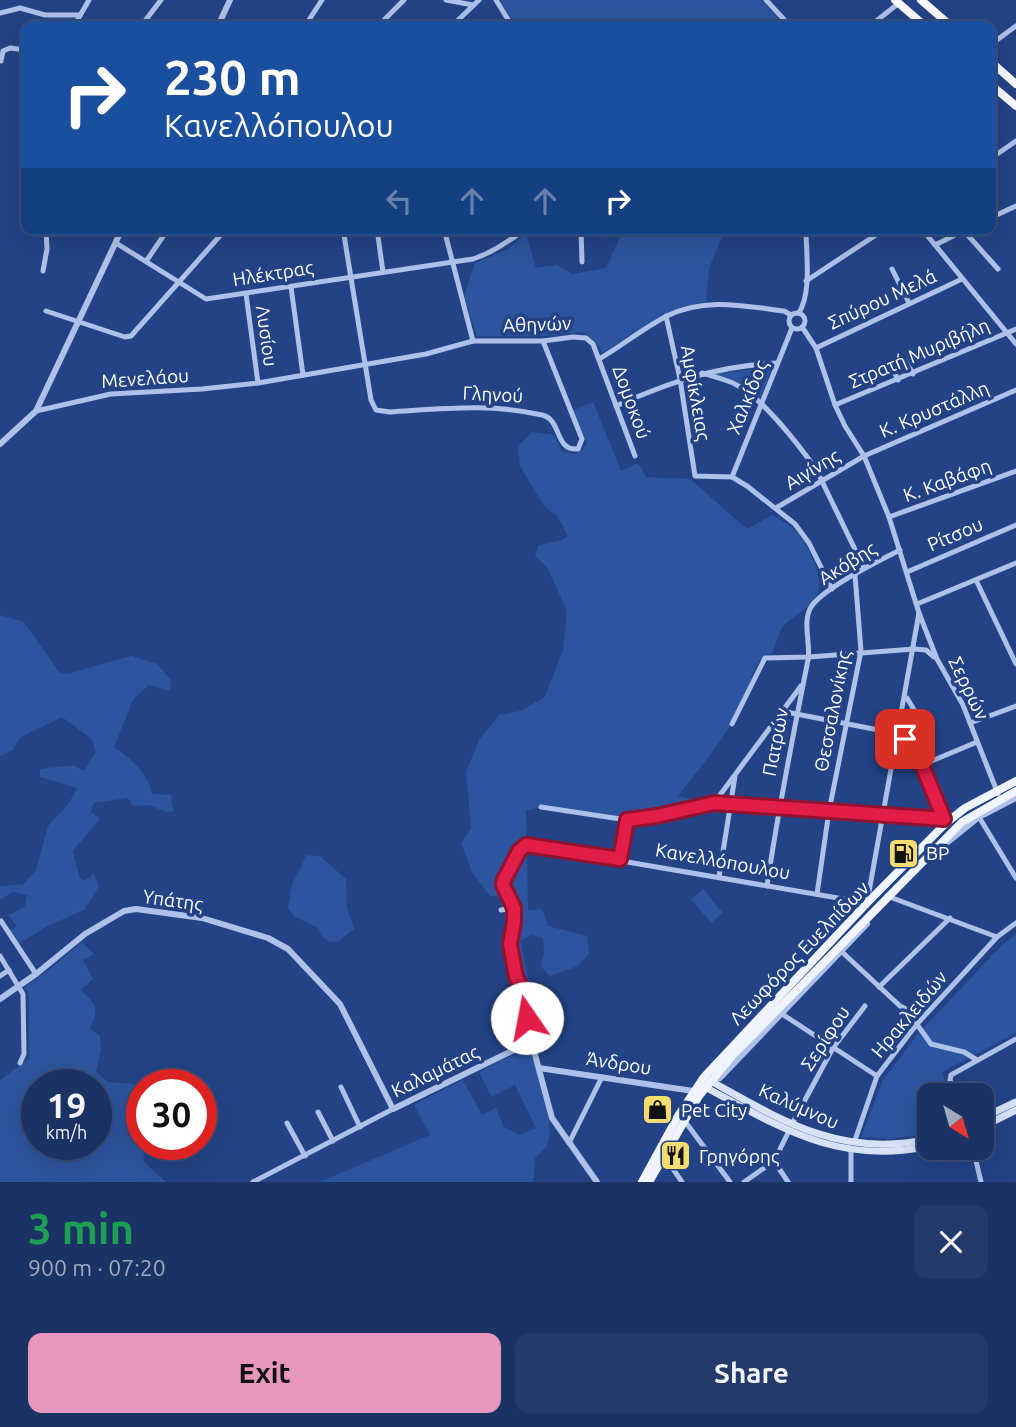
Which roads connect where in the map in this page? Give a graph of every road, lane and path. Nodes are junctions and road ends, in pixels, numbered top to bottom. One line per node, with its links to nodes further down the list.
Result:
1 (89, 0): 14 (street)
2 (161, 0): 16 (street)
3 (230, 0): 17 (street)
4 (322, 0): 18 (street)
5 (404, 0): 19 (street)
6 (446, 0): 12 (street)
7 (478, 0): 12 (street)
8 (496, 0): 21 (street)
9 (766, 0): 22 (street)
10 (921, 0): 25 (highway)
11 (897, 2): 23 (street); 24 (highway)
12 (473, 5): 20 (street)
13 (0, 13): 14 (street)
14 (80, 15): 15 (street)
15 (77, 21)
16 (145, 21)
17 (220, 21)
18 (308, 21)
19 (383, 21)
20 (457, 21)
21 (509, 21)
22 (785, 21)
23 (876, 21)
24 (919, 21)
25 (945, 21)
26 (1016, 26): 27 (street)
27 (996, 41)
28 (21, 49): 29 (street)
29 (1, 61)
30 (996, 66): 31 (highway)
31 (1016, 84)
32 (996, 89): 33 (highway)
33 (1016, 106)
34 (1016, 141): 35 (street)
35 (996, 155)
36 (1016, 206): 37 (street)
37 (996, 215)
38 (46, 235): 59 (street)
39 (119, 235): 52 (street)
40 (164, 235): 54 (street)
41 (221, 235): 64 (street)
42 (344, 235): 61 (street)
43 (378, 235): 60 (street)
44 (445, 235): 55 (street)
45 (517, 235): 55 (street, Ηλέκτρας)
46 (581, 235): 56 (street)
47 (806, 235): 63 (street)
48 (876, 235): 63 (street)
49 (927, 235): 53 (street)
50 (955, 235): 53 (street)
51 (970, 235): 58 (street)
52 (116, 243): 54 (street, Ηλέκτρας); 72 (street)
53 (935, 244): 62 (street)
54 (147, 260): 64 (street, Ηλέκτρας)
55 (451, 261): 60 (street, Ηλέκτρας); 77 (street)
56 (582, 262)
57 (892, 269): 67 (street)
58 (998, 269)
59 (43, 271)
60 (383, 272): 61 (street, Ηλέκτρας)
61 (352, 277): 65 (street, Ηλέκτρας); 83 (street)
62 (962, 279): 67 (street, Σπύρου Μελά); 76 (street)
63 (806, 281): 69 (street)
64 (179, 282): 66 (street, Ηλέκτρας); 72 (street)
65 (291, 286): 66 (street, Ηλέκτρας); 86 (street)
66 (246, 294): 89 (street, Λυσίου)
67 (909, 303): 80 (street, Σπύρου Μελά)
68 (46, 311): 72 (street)
69 (799, 313): 70 (street); 73 (street)
70 (791, 315): 71 (street); 74 (street)
71 (666, 316): 81 (street); 87 (street, Αμφίκλειας)
72 (79, 322): 94 (street)
73 (803, 327): 74 (street); 80 (street)
74 (792, 328): 82 (street, Χαλκίδος)
75 (1016, 329): 76 (street, Στρατή Μυριβήλη)
76 (1006, 333): 79 (street); 85 (street, Στρατή Μυριβήλη)
77 (473, 341): 78 (street, Αθηνών); 83 (street, Αθηνών)
78 (543, 341): 81 (street, Αθηνών); 83 (street, Γληνού)
79 (1016, 344)
80 (816, 348): 92 (street)
81 (598, 359): 93 (street, Δομοκού)
82 (777, 363): 84 (street); 91 (street, Χαλκίδος)
83 (366, 365): 86 (street, Αθηνών)
84 (702, 373): 87 (street); 91 (street)
85 (913, 374): 88 (street, Στρατή Μυριβήλη); 88 (street)
86 (303, 375): 89 (street, Αθηνών)
87 (680, 379): 93 (street); 99 (street, Αμφίκλειας)
88 (898, 380): 92 (street, Στρατή Μυριβήλη)
89 (258, 383): 94 (street, Μενελάου)
90 (1016, 390): 97 (street, Κ. Κρυστάλλη)
91 (760, 405): 99 (street, Χαλκίδος); 100 (street)
92 (835, 405): 97 (street)
93 (616, 406): 96 (street, Δομοκού)
94 (36, 411): 95 (street)
95 (0, 444)
96 (635, 456)
97 (864, 456): 100 (street, Αιγίνης); 102 (street)
98 (1016, 471): 102 (street, Κ. Καβάφη)
99 (732, 477): 101 (street)
100 (821, 482): 101 (street, Αιγίνης); 106 (street)
101 (776, 508): 110 (street)
102 (889, 517): 104 (street)
103 (1016, 525): 107 (street, Ρίτσου)
104 (900, 550): 106 (street, Ακόβης); 107 (street)
105 (1016, 562): 109 (street)
106 (864, 568): 108 (street, Ακόβης)
107 (907, 572): 111 (street, Σερρών)
108 (855, 575): 110 (street, Ακόβης); 115 (street, Θεσσαλονίκης)
109 (976, 580): 111 (street); 118 (street)
110 (832, 589): 112 (street, Ακόβης)
111 (917, 604): 113 (street, Σερρών)
112 (812, 605): 116 (street, Πατρών)
113 (919, 613): 114 (street); 117 (street, Σερρών)
114 (914, 649): 115 (street); 117 (street); 120 (street)
115 (861, 651): 116 (street); 126 (street, Θεσσαλονίκης)
116 (809, 657): 119 (street, Πατρών); 125 (street)
117 (937, 659): 124 (street, Σερρών)
118 (1016, 664)
119 (801, 686): 122 (street); 123 (street, Πατρών)
120 (906, 696): 127 (street); 129 (street)
121 (1016, 706): 124 (street)
122 (781, 711): 123 (street); 130 (street)
123 (797, 715): 126 (street); 138 (street, Πατρών)
124 (970, 723): 128 (street, Σερρών)
125 (732, 724)
126 (847, 724): 127 (street); 139 (street, Θεσσαλονίκης)
127 (899, 734): 129 (street); 140 (street)
128 (977, 743): 129 (street); 133 (street, Σερρών)
129 (921, 762): 143 (street)
130 (736, 773): 135 (street); 136 (street)
131 (1016, 781): 133 (main road, Λεωφόρος Ευελπίδων)
132 (1016, 791): 133 (main road, Λεωφόρος Ευελπίδων)
133 (998, 794): 143 (main road, Λεωφόρος Ευελπίδων); 149 (main road, Λεωφόρος Ευελπίδων)
134 (1016, 798): 141 (street)
135 (714, 803): 136 (street); 142 (street)
136 (731, 804): 138 (street); 145 (street)
137 (541, 807): 142 (street)
138 (778, 808): 139 (street); 147 (street, Πατρών)
139 (829, 811): 140 (street); 148 (street, Θεσσαλονίκης)
140 (883, 816): 143 (street); 150 (street)
141 (979, 817): 146 (street); 149 (street)
142 (627, 820): 144 (street)
143 (945, 821): 150 (main road, Λεωφόρος Ευελπίδων)
144 (620, 859): 145 (street, Κανελλόπουλου); 151 (street, Κανελλόπουλου)
145 (719, 877): 147 (street, Κανελλόπουλου)
146 (1016, 878)
147 (767, 886): 148 (street, Κανελλόπουλου)
148 (817, 894): 150 (street, Κανελλόπουλου)
149 (890, 897): 153 (street); 157 (street); 176 (main road, Λεωφόρος Ευελπίδων)
150 (867, 903): 176 (main road, Λεωφόρος Ευελπίδων)
151 (514, 908): 152 (street); 169 (street)
152 (501, 910)
153 (950, 918): 156 (street); 163 (street)
154 (1, 921): 160 (street)
155 (1016, 923): 156 (street, Ηρακλειδών)
156 (998, 937): 167 (street, Ηρακλειδών)
157 (841, 951): 163 (street); 166 (street)
158 (0, 956): 159 (street)
159 (9, 970): 161 (street); 162 (street)
160 (36, 974): 162 (street, Υπάτης); 181 (street, Υπάτης)
161 (0, 976)
162 (19, 985): 164 (street, Υπάτης); 172 (street)
163 (879, 987): 167 (street)
164 (0, 999)
165 (865, 1006): 170 (street, Σερίφου)
166 (782, 1014): 170 (street); 176 (street)
167 (917, 1024): 171 (street); 174 (street, Ηρακλειδών)
168 (1016, 1040): 171 (street)
169 (533, 1047): 173 (street); 181 (street, Καλαμάτας)
170 (833, 1048): 174 (street); 189 (street, Σερίφου)
171 (977, 1060): 177 (street)
172 (20, 1063)
173 (540, 1068): 175 (street, Άνδρου); 192 (street)
174 (877, 1076): 193 (street, Ηρακλειδών)
175 (602, 1077): 179 (street, Άνδρου); 192 (street)
176 (705, 1082): 179 (main road, Λεωφόρος Ευελπίδων); 185 (main road, Λεωφόρος Ευελπίδων); 189 (main road, Καλύμνου)
177 (952, 1083)
178 (341, 1087): 188 (street)
179 (693, 1091): 201 (main road, Λεωφόρος Ευελπίδων)
180 (1016, 1102): 184 (main road)
181 (393, 1109): 188 (street, Καλαμάτας)
182 (1016, 1110): 186 (main road)
183 (318, 1112): 190 (street)
184 (994, 1112)
185 (684, 1119): 195 (main road, Λεωφόρος Ευελπίδων); 204 (street)
186 (994, 1120)
187 (287, 1123): 196 (street)
188 (360, 1127): 190 (street, Καλαμάτας)
189 (791, 1127): 193 (main road, Καλύμνου); 198 (street, Σερίφου)
190 (333, 1141): 196 (street, Καλαμάτας)
191 (917, 1141): 193 (main road, Καλύμνου)
192 (569, 1143): 200 (street)
193 (853, 1147): 194 (main road, Καλύμνου); 207 (street, Ηρακλειδών)
194 (917, 1148)
195 (664, 1155): 202 (main road, Λεωφόρος Ευελπίδων); 203 (street)
196 (305, 1156): 199 (street, Καλαμάτας)
197 (976, 1160): 208 (street)
198 (774, 1161): 205 (street, Σερίφου); 206 (street)
199 (253, 1182)
200 (597, 1182)
201 (642, 1182)
202 (649, 1182)
203 (682, 1182)
204 (730, 1182)
205 (744, 1182)
206 (788, 1182)
207 (851, 1182)
208 (981, 1182)

